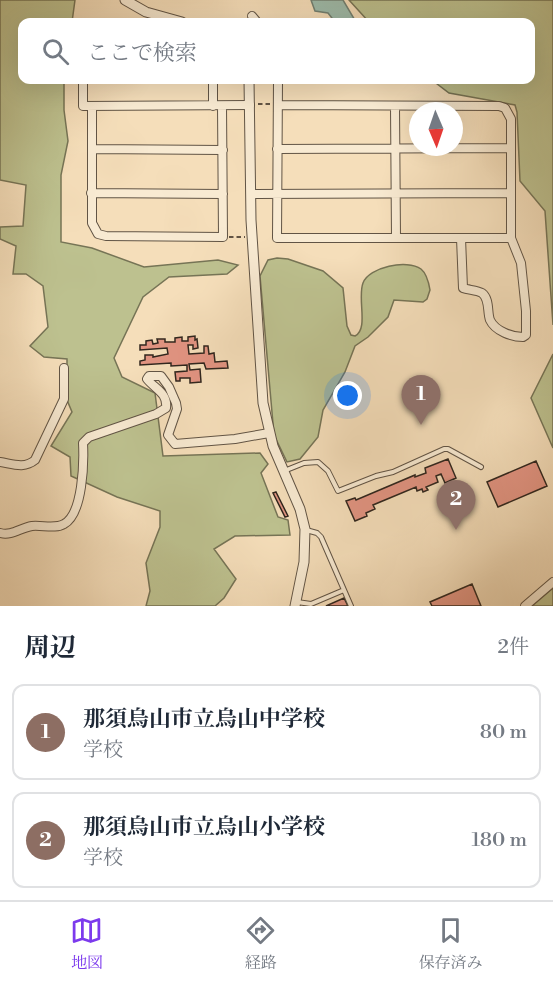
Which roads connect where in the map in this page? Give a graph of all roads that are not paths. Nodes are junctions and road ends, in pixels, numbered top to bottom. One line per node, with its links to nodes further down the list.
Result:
1 (125, 0): 2 (street)
2 (168, 18)
3 (83, 84): 9 (street)
4 (214, 84): 10 (street)
5 (249, 84): 7 (street)
6 (278, 84): 8 (street)
7 (250, 105): 10 (street); 21 (street)
8 (278, 105): 11 (street); 15 (street)
9 (92, 106): 10 (street); 14 (street)
10 (218, 106): 16 (street)
11 (395, 106): 12 (street); 13 (street)
12 (395, 148): 13 (street); 15 (street); 18 (street)
13 (510, 148): 19 (street)
14 (92, 149): 16 (street); 17 (street)
15 (278, 149): 22 (street)
16 (223, 150): 20 (street)
17 (91, 193): 20 (street); 20 (street)
18 (396, 193): 19 (street); 22 (street); 23 (street)
19 (510, 193): 25 (street)
20 (223, 194)
21 (251, 194): 22 (street); 27 (street)
22 (277, 194): 23 (street)
23 (396, 238): 24 (street)
24 (461, 238): 25 (street); 25 (street)
25 (511, 238)
26 (64, 368): 28 (street)
27 (269, 433): 30 (street); 32 (street)
28 (0, 462)
29 (481, 467): 30 (lane)
30 (283, 471): 31 (street)
31 (305, 530): 34 (lane); 35 (street)
32 (0, 533)
33 (553, 582): 37 (street)
34 (344, 590): 35 (lane); 36 (lane)
35 (295, 604)
36 (351, 606)
37 (525, 606)

